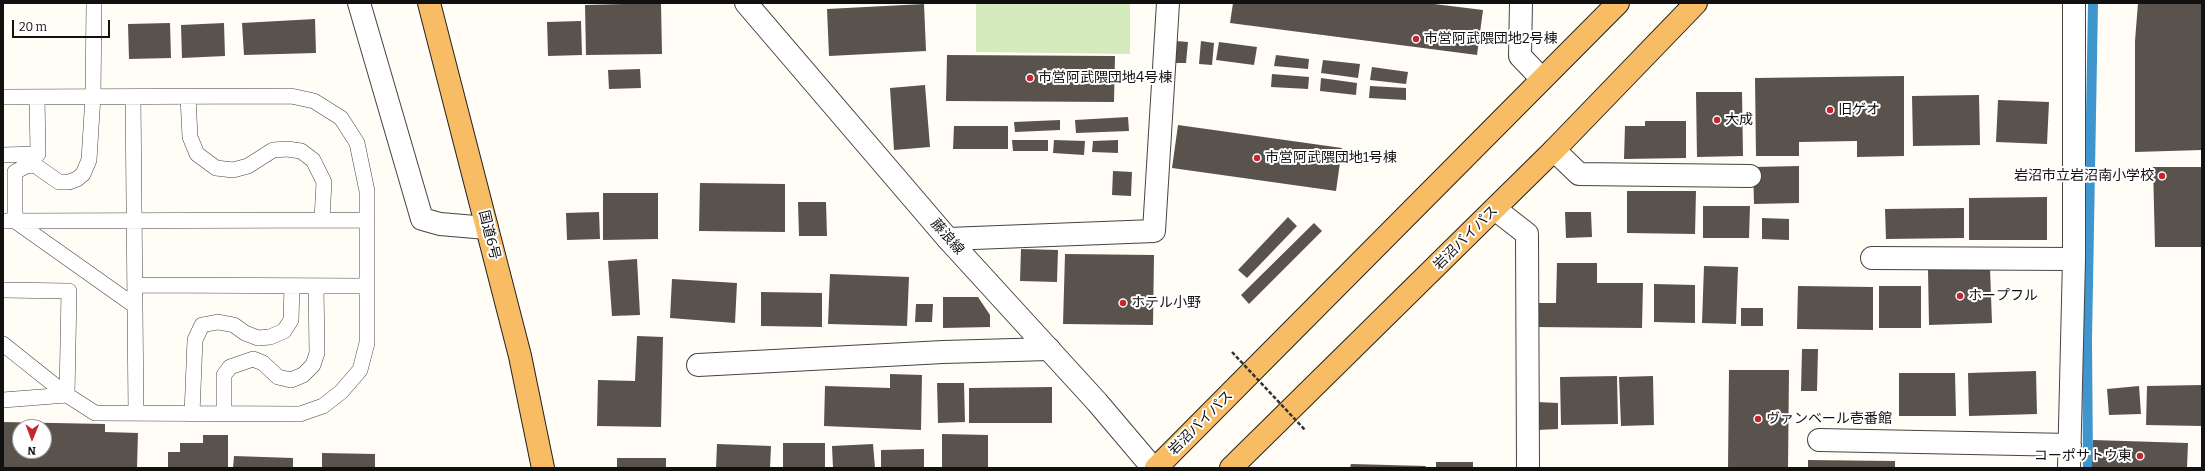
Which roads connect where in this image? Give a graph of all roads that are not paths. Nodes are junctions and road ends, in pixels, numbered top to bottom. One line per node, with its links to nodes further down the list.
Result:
1 (94, 3): 11 (lane)
2 (359, 3): 24 (street)
3 (429, 3): 24 (highway, 国道6号)
4 (746, 3): 25 (street, 藤浪線)
5 (1168, 3): 25 (street)
6 (1521, 3): 10 (street)
7 (1618, 3): 10 (highway, 岩沼バイパス)
8 (1696, 3): 16 (highway, 岩沼バイパス)
9 (2074, 3): 27 (street)
10 (1541, 78): 45 (highway, 岩沼バイパス)
11 (93, 96): 14 (lane); 15 (lane); 23 (lane)
12 (188, 96): 15 (lane); 20 (lane); 22 (lane)
13 (3, 97): 14 (lane)
14 (37, 97): 17 (lane)
15 (133, 97): 21 (lane)
16 (1554, 150): 18 (street); 19 (highway, 岩沼バイパス)
17 (3, 155)
18 (1750, 176)
19 (1495, 209): 46 (highway, 岩沼バイパス); 47 (street)
20 (322, 219): 21 (lane); 22 (lane)
21 (134, 220): 23 (lane); 28 (lane)
22 (367, 220): 31 (lane)
23 (9, 221): 33 (lane)
24 (487, 228): 44 (highway, 国道6号)
25 (948, 239): 35 (street, 藤浪線)
26 (1872, 258): 27 (street)
27 (2074, 259): 43 (street)
28 (135, 285): 29 (lane); 33 (lane)
29 (292, 286): 30 (lane); 40 (lane)
30 (316, 286): 31 (lane); 41 (lane)
31 (367, 286): 41 (lane)
32 (3, 290): 37 (lane)
33 (135, 306): 39 (lane)
34 (3, 344): 37 (lane)
35 (1049, 349): 36 (street); 45 (street, 藤浪線)
36 (698, 365)
37 (67, 395): 38 (lane); 39 (lane)
38 (3, 400)
39 (136, 413): 40 (lane)
40 (192, 414): 41 (lane)
41 (224, 414)
42 (1819, 440): 43 (street)
43 (2070, 445): 48 (street)
44 (543, 468)
45 (1154, 468)
46 (1232, 468)
47 (1528, 468)
48 (2069, 468)

